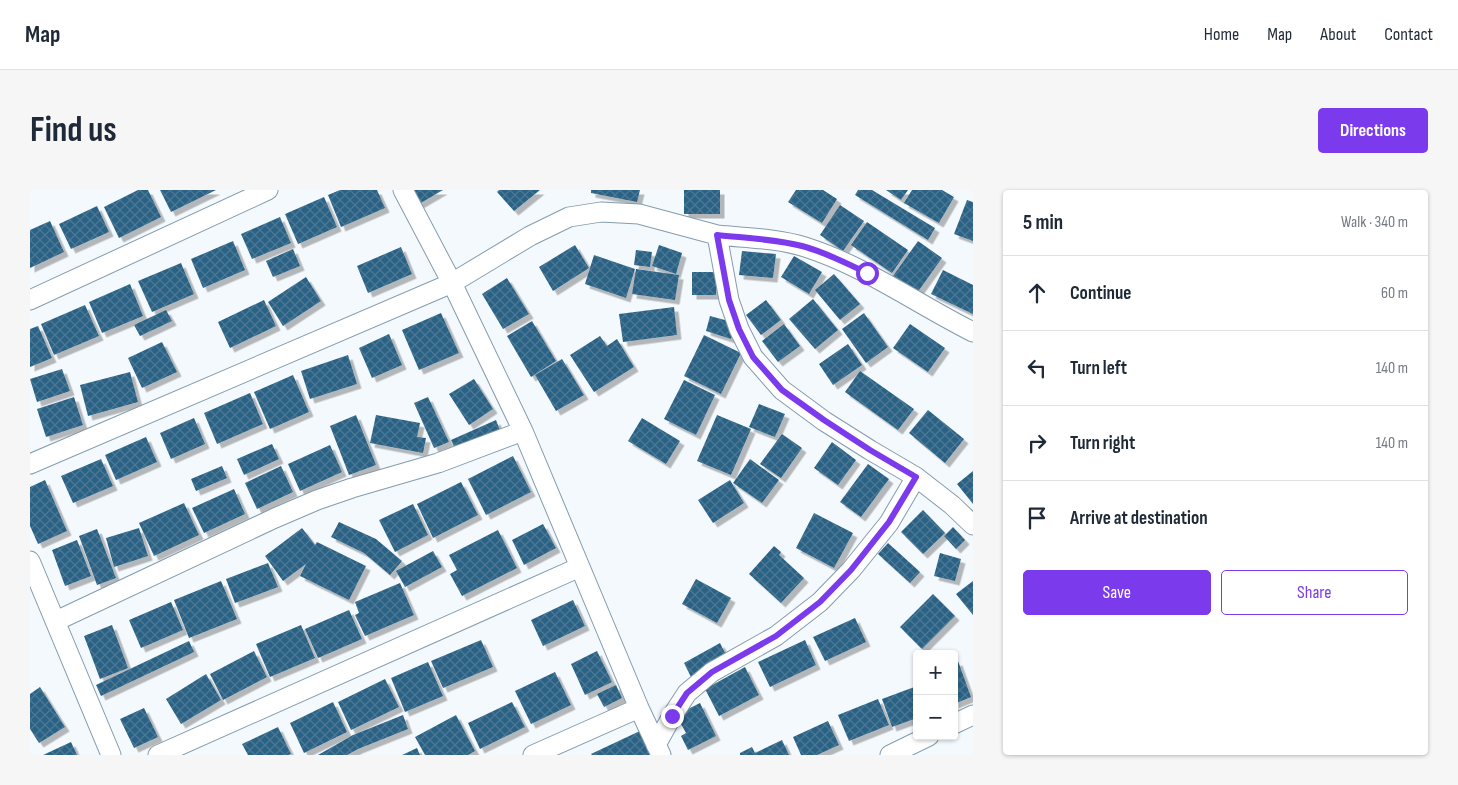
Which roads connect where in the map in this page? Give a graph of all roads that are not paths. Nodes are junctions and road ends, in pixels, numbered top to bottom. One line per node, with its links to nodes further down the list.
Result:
1 (268, 190): 5 (street)
2 (403, 190): 4 (street)
3 (717, 235): 4 (street); 6 (street); 9 (street)
4 (452, 283): 7 (street); 8 (street)
5 (30, 300)
6 (973, 332)
7 (523, 431): 12 (street); 13 (street)
8 (30, 464)
9 (916, 477): 10 (street); 18 (street)
10 (973, 525)
11 (30, 561): 13 (street)
12 (580, 567): 14 (street); 20 (street)
13 (56, 620): 19 (street)
14 (639, 708): 18 (street); 21 (street)
15 (973, 715): 16 (street)
16 (958, 722)
17 (922, 740): 22 (street)
18 (659, 750)
19 (111, 755)
20 (158, 755)
21 (533, 755)
22 (890, 755)

